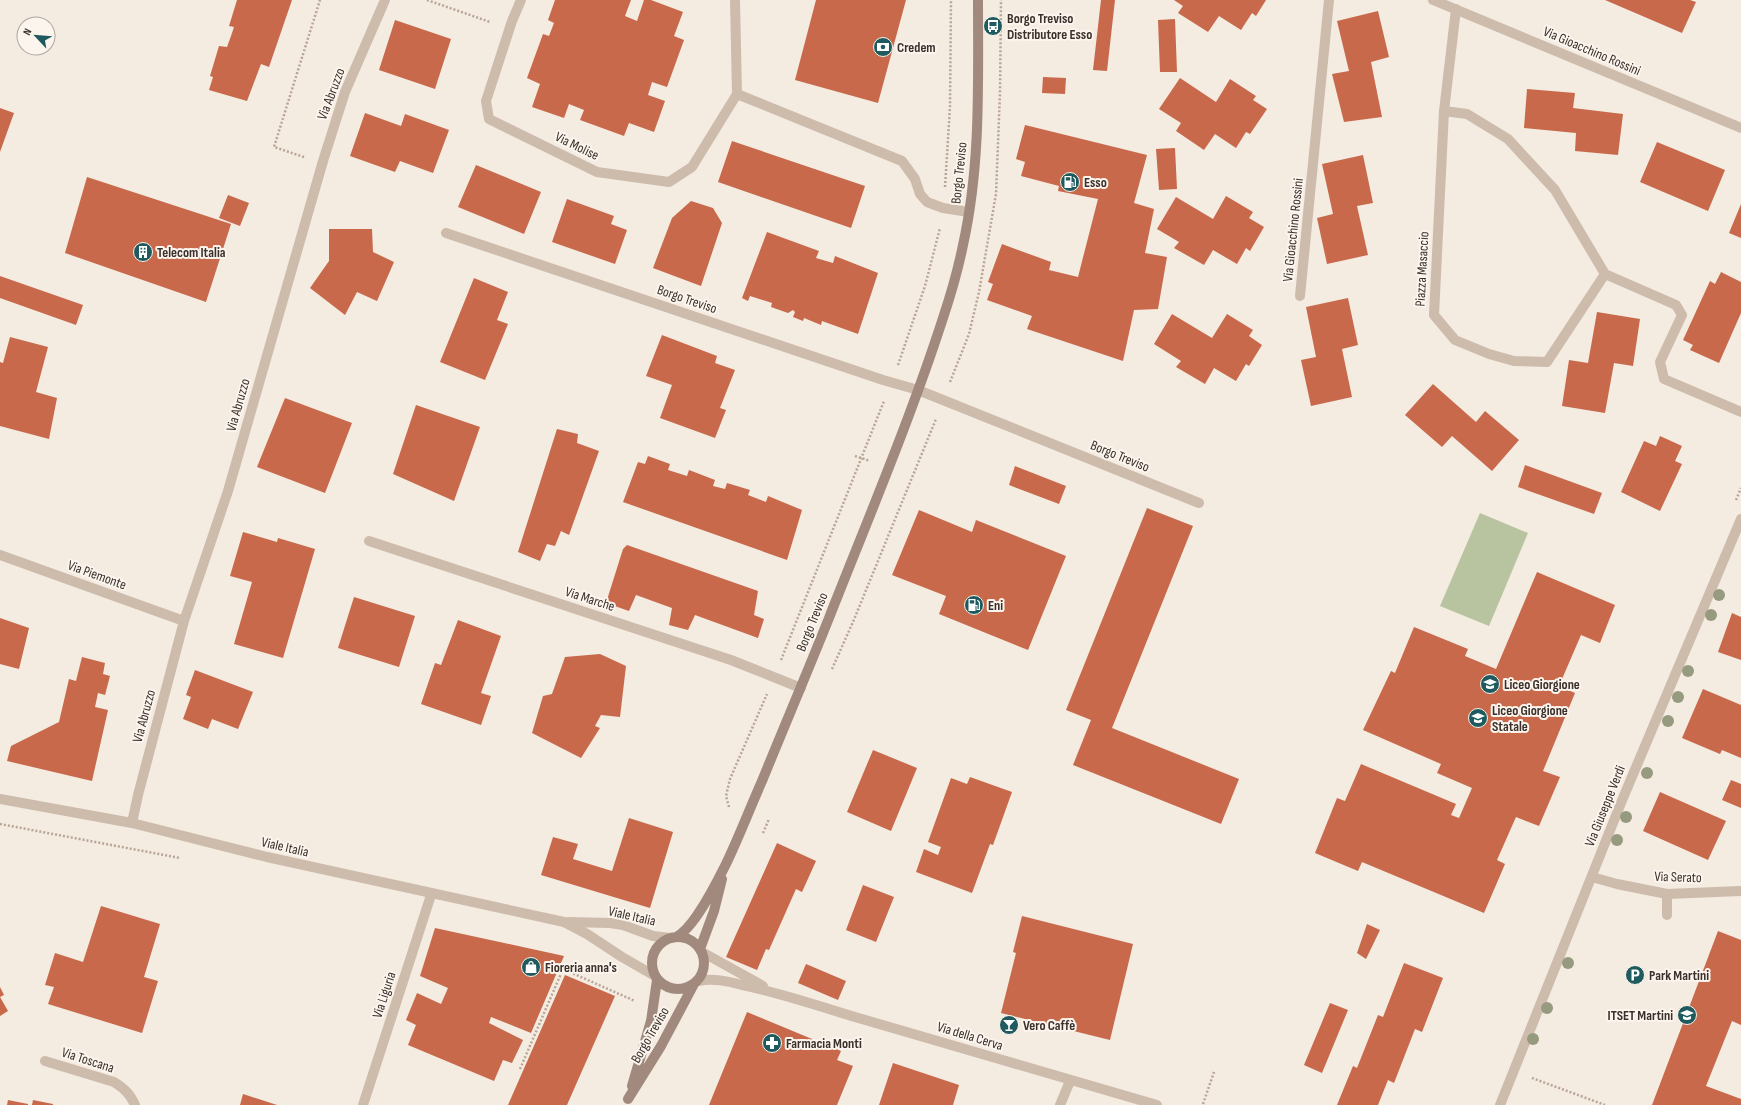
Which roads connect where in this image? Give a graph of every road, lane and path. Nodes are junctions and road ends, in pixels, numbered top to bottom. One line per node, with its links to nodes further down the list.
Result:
1 (320, 0): 15 (path)
2 (385, 0): 33 (street, Via Abruzzo)
3 (427, 0): 11 (path)
4 (522, 0): 11 (street, Via Molise)
5 (735, 0): 12 (street)
6 (951, 0): 16 (path)
7 (978, 0): 17 (street, Borgo Treviso)
8 (1329, 0): 21 (street, Via Gioacchino Rossini)
9 (1433, 0): 10 (street, Via Gioacchino Rossini)
10 (1456, 9): 13 (street, Piazza Masaccio); 14 (street, Via Gioacchino Rossini)
11 (510, 29): 12 (street, Via Molise)
12 (737, 94): 17 (street)
13 (1444, 111): 20 (street); 20 (street, Piazza Masaccio)
14 (1741, 128)
15 (309, 158)
16 (945, 187)
17 (969, 212): 23 (street, Borgo Treviso)
18 (940, 225): 22 (path)
19 (446, 233): 23 (street, Borgo Treviso)
20 (1605, 274): 25 (street)
21 (1300, 296)
22 (897, 368)
23 (918, 390): 29 (street, Borgo Treviso); 35 (street, Borgo Treviso)
24 (885, 397): 27 (path)
25 (1741, 412)
26 (855, 456): 27 (path)
27 (861, 458): 28 (path); 34 (path)
28 (871, 461)
29 (1199, 502)
30 (1741, 519): 41 (street, Via Giuseppe Verdi)
31 (369, 541): 35 (street, Via Marche)
32 (0, 555): 33 (street, Via Piemonte)
33 (184, 621): 39 (street, Via Abruzzo)
34 (780, 663)
35 (801, 688): 40 (street, Borgo Treviso)
36 (768, 690): 38 (path)
37 (0, 799): 39 (street, Viale Italia)
38 (729, 810)
39 (132, 823): 43 (street, Viale Italia)
40 (726, 863): 47 (street, Borgo Treviso); 48 (street, Borgo Treviso)
41 (1592, 877): 44 (street, Via Serato); 64 (street, Via Giuseppe Verdi)
42 (1741, 891): 44 (street, Via Serato)
43 (432, 894): 46 (street, Viale Italia); 61 (street, Via Liguria)
44 (1667, 894): 45 (street)
45 (1667, 914)
46 (564, 922): 47 (street, Viale Italia); 49 (street, Viale Italia)
47 (673, 937): 48 (street); 49 (street)
48 (701, 950): 50 (street); 51 (street, Via della Cerva)
49 (656, 978): 50 (street); 58 (street, Borgo Treviso)
50 (696, 982): 51 (street, Via della Cerva); 58 (street, Borgo Treviso)
51 (776, 992): 57 (street, Via della Cerva)
52 (639, 1003): 54 (path)
53 (45, 1061): 60 (street, Via Toscana)
54 (520, 1069)
55 (1214, 1072): 59 (path)
56 (1530, 1078): 65 (path)
57 (1070, 1081): 62 (street); 63 (street, Via della Cerva)
58 (626, 1102)
59 (1203, 1104)
60 (135, 1105)
61 (364, 1105)
62 (1060, 1105)
63 (1157, 1105)
64 (1500, 1105)
65 (1604, 1105)

